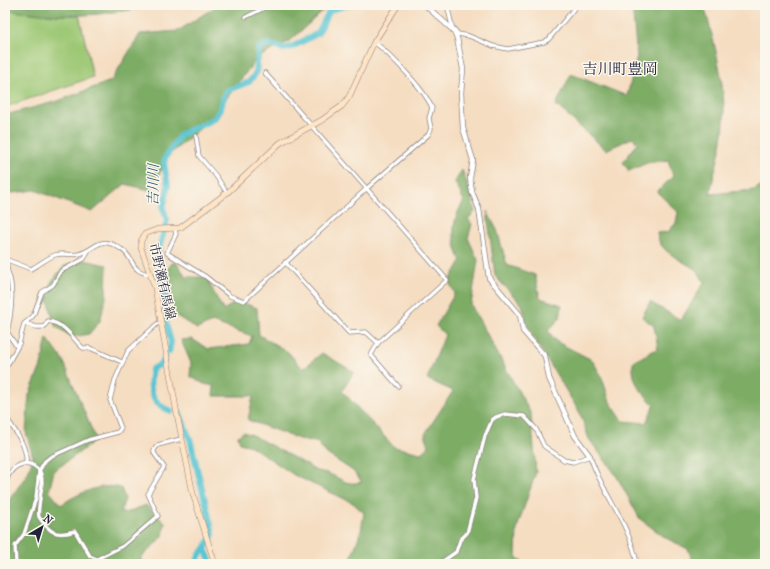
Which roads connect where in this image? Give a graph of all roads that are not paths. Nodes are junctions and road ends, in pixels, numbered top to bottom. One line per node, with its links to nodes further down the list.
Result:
1 (270, 5): 6 (street)
2 (398, 5): 8 (main road, 市野瀬有馬線)
3 (425, 5): 7 (street)
4 (447, 5): 7 (street)
5 (577, 5): 7 (street)
6 (246, 18)
7 (454, 30): 28 (street)
8 (374, 42): 10 (main road, 市野瀬有馬線); 12 (street)
9 (265, 73): 10 (street)
10 (310, 126): 12 (street); 13 (main road, 市野瀬有馬線)
11 (196, 136): 13 (street)
12 (366, 189): 17 (street); 21 (street)
13 (226, 193): 14 (main road, 市野瀬有馬線)
14 (174, 230): 17 (street); 18 (main road, 市野瀬有馬線)
15 (90, 248): 16 (street); 18 (street); 20 (street)
16 (6, 259): 22 (street)
17 (285, 262): 21 (street)
18 (150, 274): 19 (main road, 市野瀬有馬線)
19 (161, 322): 23 (street); 27 (main road, 市野瀬有馬線)
20 (25, 323): 22 (street); 23 (street)
21 (378, 343): 25 (street)
22 (17, 347): 24 (street)
23 (122, 362): 30 (street)
24 (5, 369)
25 (398, 386)
26 (5, 416): 29 (street)
27 (181, 439): 30 (street); 34 (main road, 市野瀬有馬線)
28 (590, 456): 35 (street); 36 (street)
29 (26, 463): 30 (street); 31 (street)
30 (39, 470): 33 (street)
31 (6, 480): 32 (street)
32 (5, 491)
33 (16, 564)
34 (215, 564)
35 (442, 564)
36 (637, 564)

